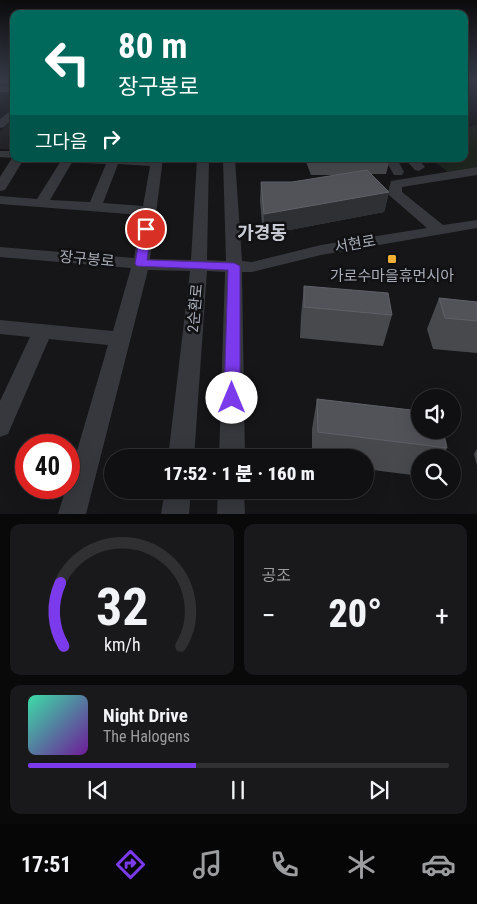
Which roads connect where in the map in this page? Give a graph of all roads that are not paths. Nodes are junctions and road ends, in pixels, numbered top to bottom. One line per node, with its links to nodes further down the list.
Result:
1 (10, 115): 2 (street)
2 (0, 125)
3 (16, 162): 12 (street)
4 (66, 162): 14 (street)
5 (112, 162): 15 (street)
6 (157, 162): 16 (street)
7 (203, 162): 21 (street, 2순환로)
8 (229, 162): 22 (street)
9 (392, 162): 11 (street)
10 (477, 171): 18 (street)
11 (398, 172)
12 (0, 187)
13 (2, 203): 14 (street)
14 (41, 203): 15 (street)
15 (95, 207): 16 (street)
16 (149, 211): 20 (street)
17 (477, 224): 18 (street, 서현로)
18 (438, 229): 22 (street, 서현로)
19 (0, 252): 20 (street, 장구봉로)
20 (141, 264): 21 (street, 장구봉로); 25 (street)
21 (199, 265): 22 (street, 장구봉로); 28 (street, 2순환로)
22 (234, 266): 29 (street)
23 (0, 328): 24 (street)
24 (43, 332): 25 (street); 26 (street)
25 (120, 339): 32 (street)
26 (11, 402): 27 (street)
27 (0, 426)
28 (182, 449)
29 (232, 449)
30 (177, 499): 33 (street)
31 (231, 499): 34 (street)
32 (72, 514)
33 (175, 514)
34 (231, 514)

